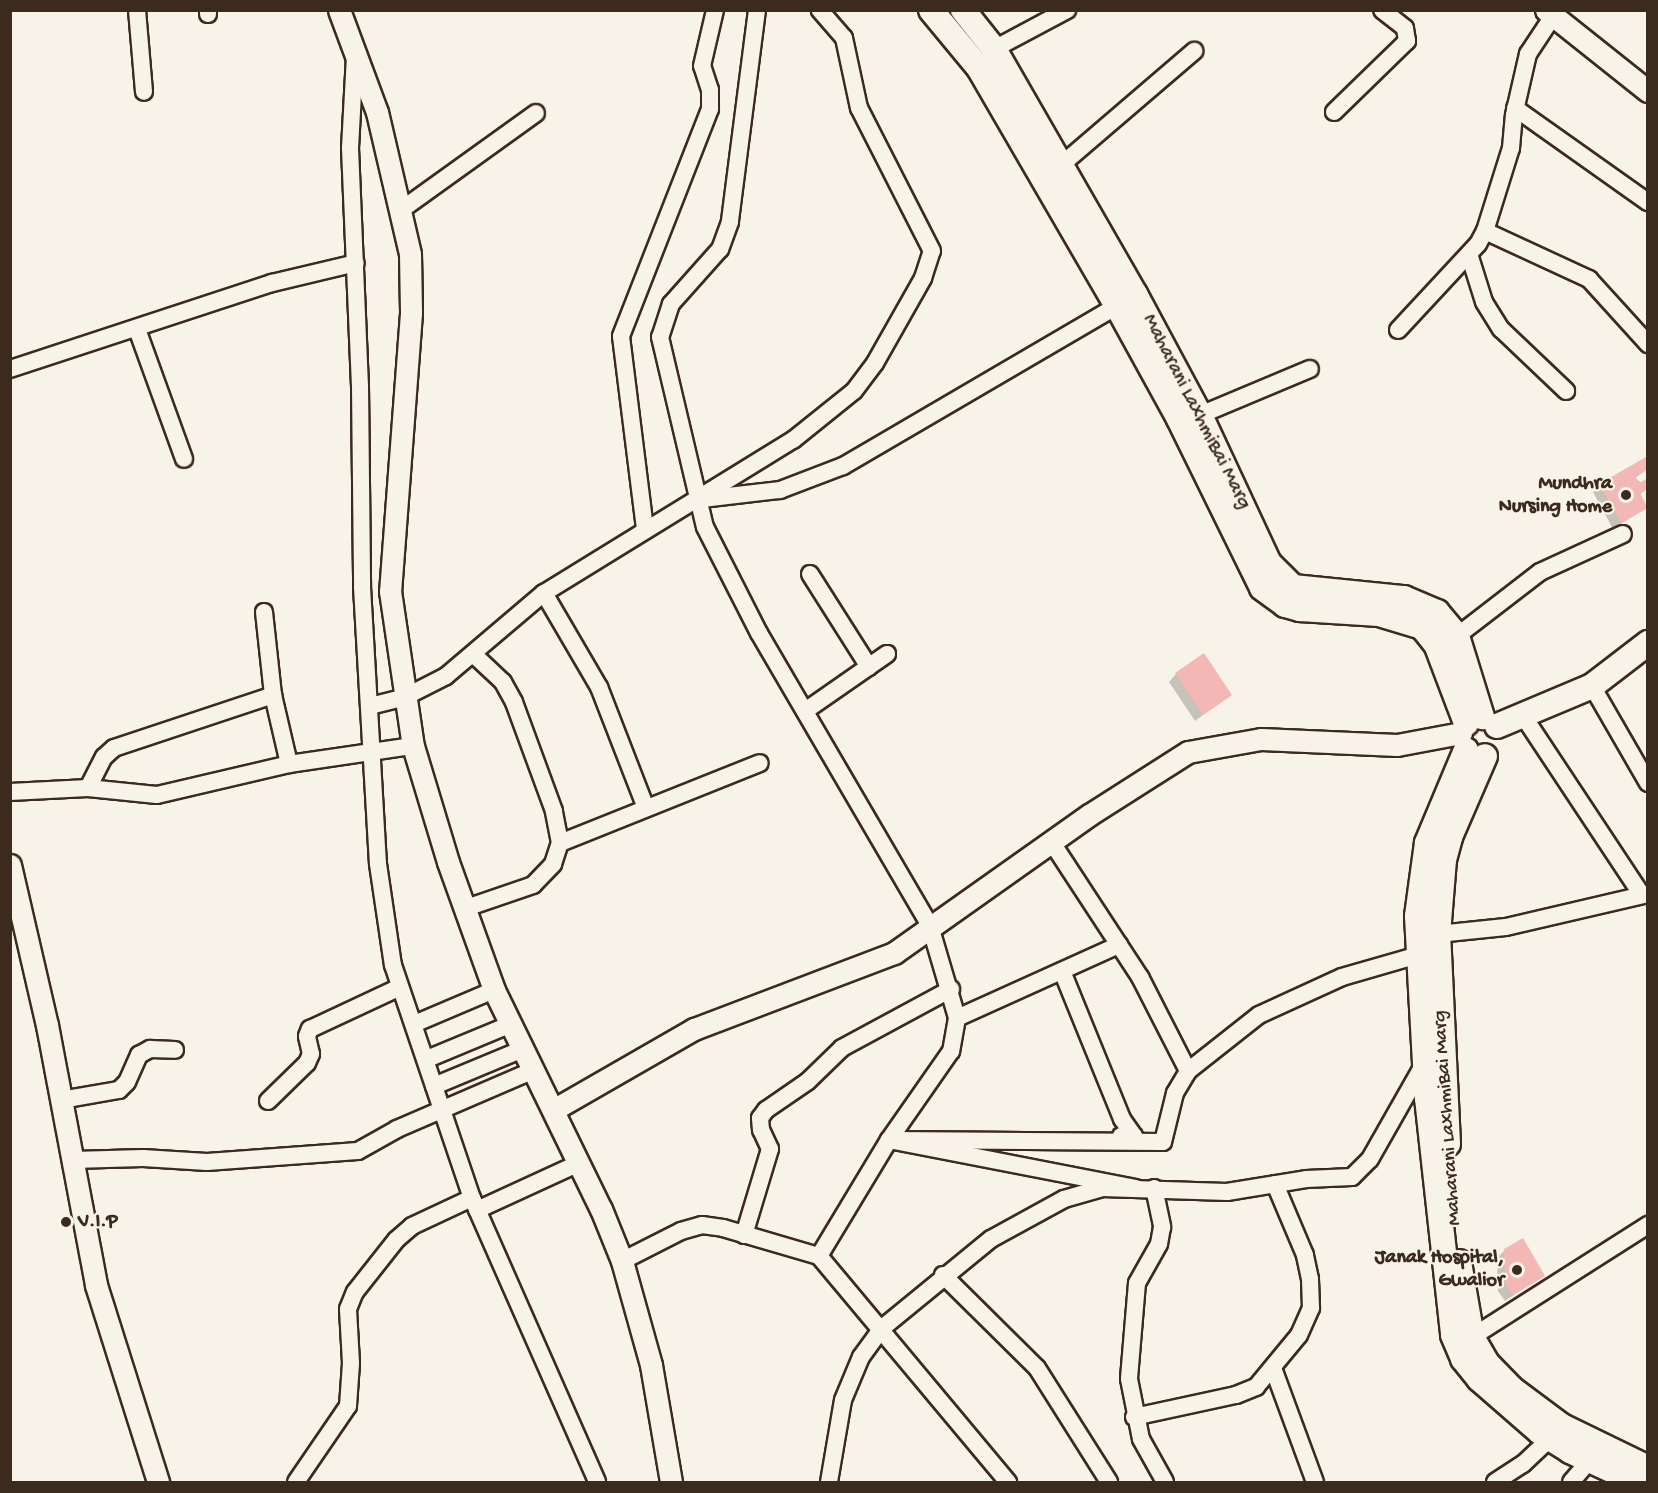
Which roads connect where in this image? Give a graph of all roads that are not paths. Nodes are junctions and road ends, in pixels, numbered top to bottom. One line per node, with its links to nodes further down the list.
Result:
1 (137, 10): 15 (street)
2 (339, 10): 13 (street)
3 (714, 10): 35 (street)
4 (757, 10): 34 (street)
5 (820, 10): 34 (street)
6 (931, 10): 25 (main road)
7 (963, 10): 11 (main road, Maharani LaxhmiBai Marg)
8 (1067, 10): 11 (street)
9 (1382, 10): 17 (street)
10 (1552, 12): 14 (street); 16 (street)
11 (994, 49): 19 (main road, Maharani LaxhmiBai Marg)
12 (1194, 51): 19 (street)
13 (356, 56): 21 (street); 24 (street)
14 (1647, 91)
15 (144, 92)
16 (1515, 108): 20 (street); 22 (street)
17 (1334, 112)
18 (536, 113): 21 (street)
19 (1060, 166): 32 (main road, Maharani LaxhmiBai Marg)
20 (1647, 202)
21 (401, 210): 47 (street)
22 (1485, 231): 23 (street); 28 (street)
23 (1469, 254): 27 (street); 31 (street)
24 (356, 263): 26 (street); 48 (street)
25 (1117, 306): 34 (street); 51 (main road)
26 (137, 329): 29 (street); 33 (street)
27 (1398, 330)
28 (1647, 344)
29 (10, 369)
30 (1310, 369): 32 (street)
31 (1566, 391)
32 (1200, 415): 40 (main road, Maharani LaxhmiBai Marg)
33 (184, 459)
34 (696, 500): 35 (street); 49 (street)
35 (645, 529): 38 (street)
36 (1623, 534): 40 (street)
37 (810, 574): 44 (street)
38 (544, 593): 43 (street); 59 (street)
39 (264, 612): 46 (street)
40 (1457, 636): 51 (main road, Maharani LaxhmiBai Marg)
41 (1647, 643): 45 (main road)
42 (887, 654): 44 (street)
43 (474, 656): 47 (street); 61 (street)
44 (869, 667): 49 (street)
45 (1592, 686): 50 (main road); 56 (street)
46 (273, 695): 55 (street); 57 (street)
47 (405, 697): 48 (street); 52 (street)
48 (370, 706): 53 (street)
49 (805, 711): 65 (street)
50 (1522, 714): 51 (main road); 63 (street)
51 (1476, 734): 60 (street); 66 (main road, Maharani LaxhmiBai Marg); 68 (main road)
52 (413, 746): 53 (street); 64 (street)
53 (370, 751): 55 (street); 70 (street)
54 (760, 763): 59 (street)
55 (290, 764): 57 (street)
56 (1644, 772)
57 (88, 788): 58 (street)
58 (10, 792)
59 (646, 808): 61 (street)
60 (1051, 841): 65 (street); 67 (street)
61 (560, 843): 64 (street)
62 (10, 865): 83 (street)
63 (1645, 894): 66 (street)
64 (466, 908): 72 (street)
65 (930, 926): 71 (street); 86 (street)
66 (1438, 934): 100 (main road, Maharani LaxhmiBai Marg)
67 (1119, 945): 69 (street); 81 (street)
68 (1418, 955): 79 (main road); 81 (street)
69 (1062, 971): 73 (street); 87 (street)
70 (398, 988): 74 (street); 84 (street)
71 (951, 989): 73 (street); 95 (street)
72 (494, 990): 74 (street); 75 (street)
73 (957, 1018): 87 (street)
74 (414, 1024): 78 (street)
75 (511, 1024): 76 (street); 78 (street)
76 (523, 1049): 80 (street); 82 (street)
77 (175, 1050): 83 (street)
78 (427, 1059): 82 (street)
79 (1424, 1065): 90 (street); 103 (main road)
80 (534, 1070): 85 (street); 86 (street)
81 (1188, 1071): 87 (street)
82 (434, 1086): 85 (street)
83 (61, 1100): 88 (street)
84 (268, 1101)
85 (442, 1109): 88 (street); 93 (street)
86 (553, 1110): 89 (street)
87 (889, 1140): 91 (street); 96 (street)
88 (72, 1160): 106 (street)
89 (579, 1163): 93 (street); 97 (street)
90 (1275, 1184): 92 (street); 101 (street)
91 (1136, 1188): 92 (street); 98 (street)
92 (1154, 1188): 102 (street)
93 (475, 1204): 107 (street); 108 (street)
94 (1647, 1225): 100 (street)
95 (744, 1235): 96 (street); 97 (street)
96 (819, 1256): 99 (street)
97 (622, 1261): 109 (street)
98 (943, 1275): 99 (street); 112 (street)
99 (881, 1329): 110 (street); 111 (street)
100 (1472, 1336): 103 (main road, Maharani LaxhmiBai Marg)
101 (1273, 1368): 102 (street); 114 (street)
102 (1134, 1417): 113 (street)
103 (1556, 1432): 104 (main road); 105 (main road, Maharani LaxhmiBai Marg); 115 (street)
104 (1589, 1461): 116 (street); 117 (main road)
105 (1647, 1468)
106 (158, 1482)
107 (296, 1482)
108 (597, 1482)
109 (671, 1482)
110 (829, 1482)
111 (1008, 1482)
112 (1109, 1482)
113 (1165, 1482)
114 (1315, 1482)
115 (1495, 1482)
116 (1571, 1482)
117 (1637, 1482)

